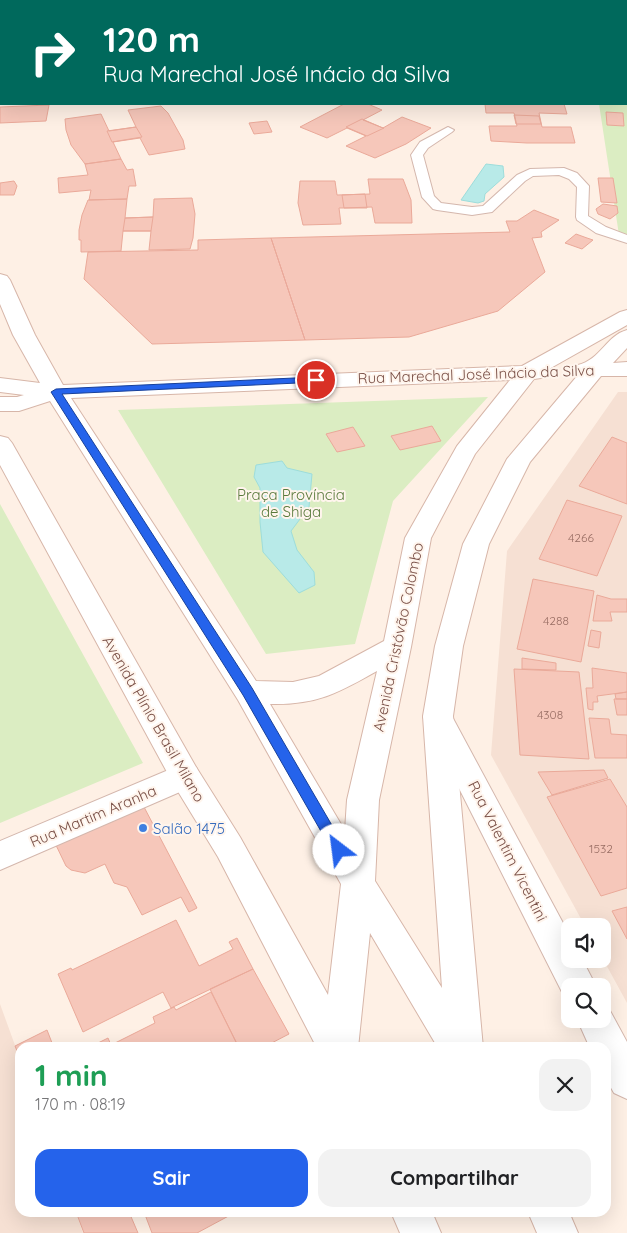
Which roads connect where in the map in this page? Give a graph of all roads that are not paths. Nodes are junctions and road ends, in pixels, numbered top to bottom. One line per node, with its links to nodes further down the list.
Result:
1 (448, 130): 2 (lane)
2 (627, 240)
3 (0, 280): 10 (main road)
4 (627, 316): 8 (main road, Avenida Cristóvão Colombo)
5 (627, 336): 7 (main road)
6 (627, 369): 7 (main road, Rua Marechal José Inácio da Silva)
7 (594, 370): 8 (main road, Rua Marechal José Inácio da Silva); 15 (main road)
8 (528, 372): 10 (main road, Rua Marechal José Inácio da Silva); 13 (main road, Avenida Cristóvão Colombo)
9 (0, 384): 10 (main road)
10 (56, 392): 11 (main road); 14 (main road)
11 (0, 404)
12 (0, 443): 16 (main road, Avenida Plínio Brasil Milano)
13 (397, 647): 14 (main road); 18 (main road, Avenida Cristóvão Colombo)
14 (248, 692): 18 (main road)
15 (438, 716): 19 (main road, Rua Valentim Vicentini); 24 (main road)
16 (185, 776): 17 (main road, Rua Martim Aranha); 21 (main road, Avenida Plínio Brasil Milano)
17 (0, 856)
18 (358, 883): 22 (main road, Avenida Cristóvão Colombo); 23 (main road)
19 (574, 978)
20 (600, 1028): 25 (main road)
21 (336, 1042)
22 (340, 1042)
23 (455, 1042)
24 (465, 1042)
25 (607, 1042)
26 (611, 1050): 27 (main road)
27 (627, 1080)
28 (414, 1217): 30 (main road)
29 (550, 1217): 31 (main road)
30 (421, 1233)
31 (558, 1233)

